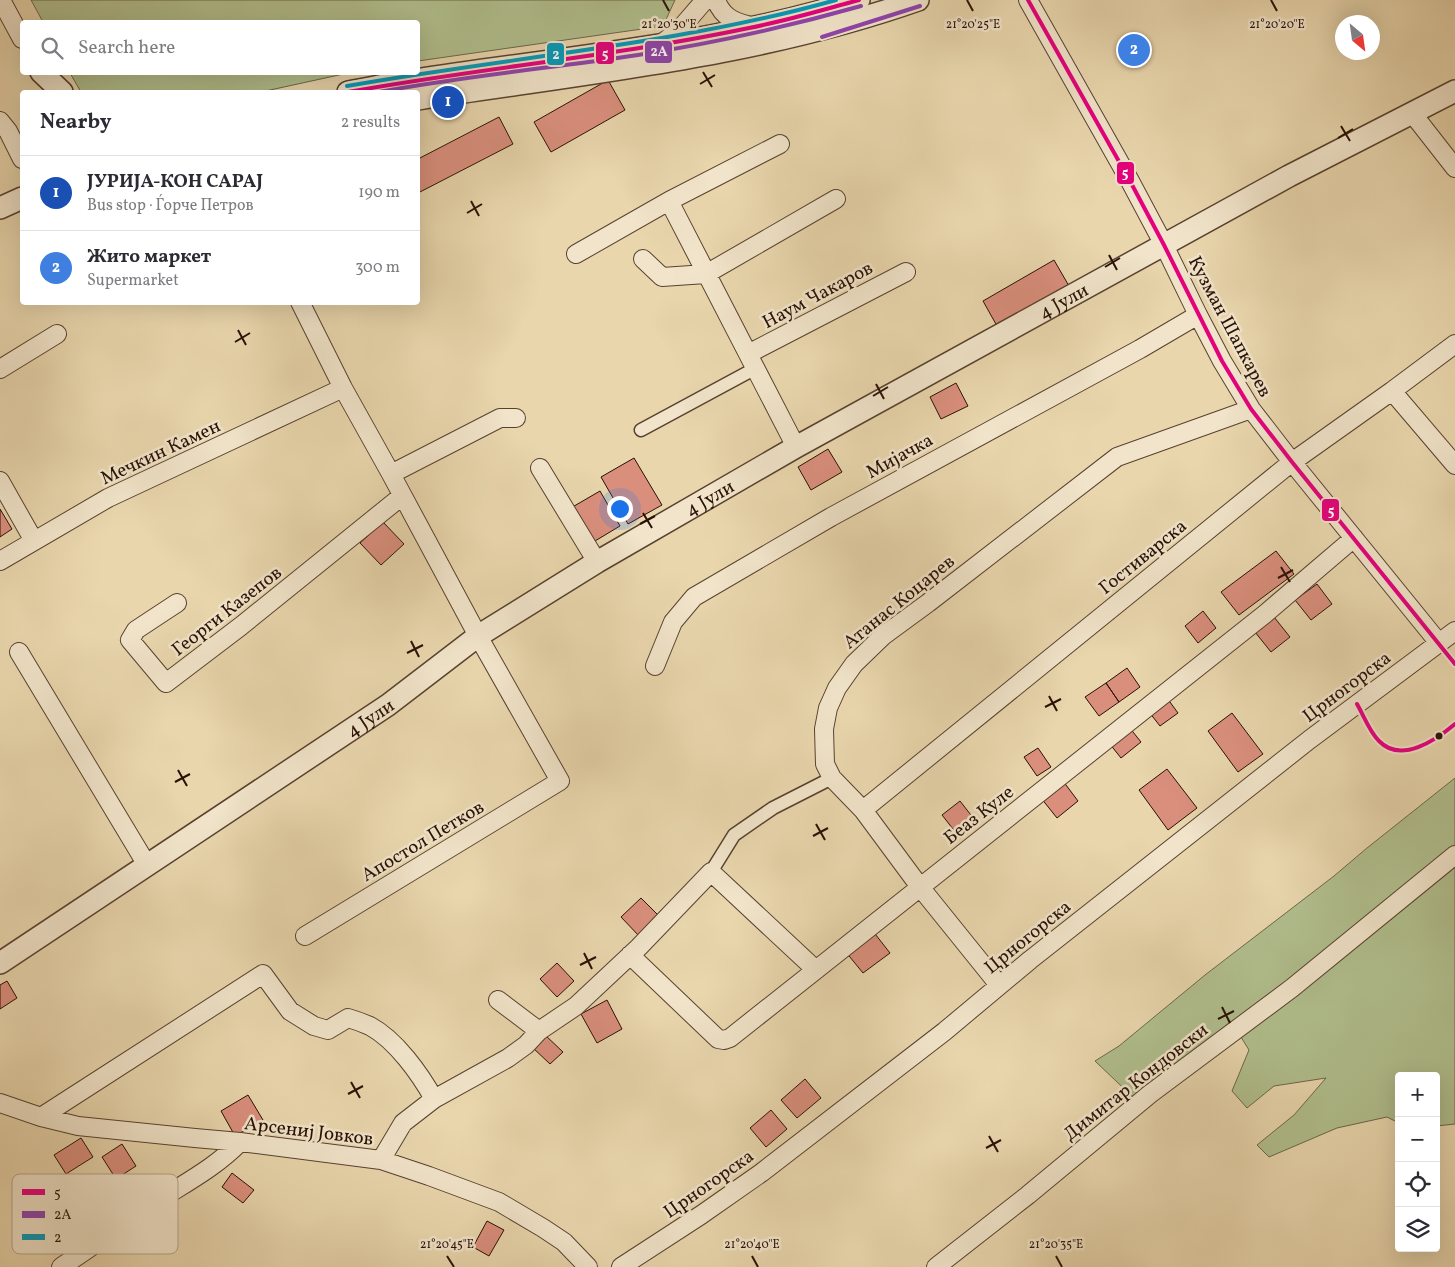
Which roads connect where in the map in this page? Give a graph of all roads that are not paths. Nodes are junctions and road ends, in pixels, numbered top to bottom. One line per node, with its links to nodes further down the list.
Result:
1 (1, 0): 8 (street)
2 (705, 0): 9 (street)
3 (716, 0): 7 (street)
4 (859, 0): 7 (street)
5 (918, 0): 18 (street)
6 (1028, 0): 30 (street, Кузман Шапкарев)
7 (756, 27): 9 (street)
8 (20, 35)
9 (660, 45): 16 (street)
10 (42, 75): 13 (street)
11 (43, 75): 14 (street)
12 (44, 75): 15 (street)
13 (47, 90)
14 (51, 90)
15 (60, 90)
16 (359, 90)
17 (1455, 90): 19 (street, 4 Јули)
18 (420, 99)
19 (1412, 113): 23 (street); 30 (street, 4 Јули)
20 (0, 121): 22 (street)
21 (780, 144): 28 (street)
22 (20, 155)
23 (1455, 168)
24 (20, 183): 25 (street)
25 (0, 192)
26 (20, 199): 29 (street)
27 (836, 199): 34 (street)
28 (669, 201): 31 (street); 34 (street, Наум Чакаров)
29 (0, 208)
30 (1164, 245): 36 (street, Кузман Шапкарев); 46 (street, 4 Јули)
31 (576, 254)
32 (643, 259): 34 (street)
33 (906, 272): 39 (street, Наум Чакаров)
34 (706, 274): 39 (street, Наум Чакаров)
35 (302, 305): 41 (street)
36 (1198, 315): 43 (street, Кузман Шапкарев); 62 (street, Мијачка)
37 (57, 334): 40 (street)
38 (1455, 344): 42 (street, Гостиварска)
39 (752, 361): 45 (street, Наум Чакаров); 46 (street, Наум Чакаров)
40 (0, 369)
41 (343, 388): 50 (street); 54 (street, Мечкин Камен)
42 (1392, 391): 47 (street, Гостиварска); 48 (street)
43 (1251, 409): 47 (street, Кузман Шапкарев); 63 (street, Атанас Коцарев)
44 (516, 418): 50 (street)
45 (641, 430)
46 (796, 447): 56 (street, 4 Јули)
47 (1292, 462): 53 (street, Кузман Шапкарев); 64 (street, Гостиварска)
48 (1455, 465)
49 (540, 468): 56 (street)
50 (391, 474): 52 (street)
51 (0, 481): 54 (street)
52 (402, 496): 57 (street, Георги Казепов); 59 (street)
53 (1354, 538): 60 (street, Кузман Шапкарев); 68 (street, Беаз Куле)
54 (34, 541): 55 (street, Мечкин Камен)
55 (0, 560)
56 (597, 562): 59 (street, 4 Јули)
57 (177, 603)
58 (1455, 631): 60 (street, Црногорска)
59 (478, 636): 66 (street, 4 Јули); 69 (street, Апостол Петков)
60 (1439, 643): 73 (street, Црногорска)
61 (19, 652): 66 (street)
62 (655, 666)
63 (832, 778): 64 (street, Атанас Коцарев); 67 (street)
64 (863, 810): 68 (street, Атанас Коцарев)
65 (1455, 855): 86 (street, Димитар Кондовски)
66 (147, 865): 71 (street, 4 Јули)
67 (711, 872): 70 (street); 72 (street)
68 (920, 887): 72 (street, Беаз Куле); 73 (street, Атанас Коцарев)
69 (305, 936)
70 (630, 955): 72 (street, Беаз Куле); 75 (street)
71 (0, 963)
72 (816, 970)
73 (999, 985): 85 (street, Црногорска)
74 (498, 1000): 75 (street)
75 (539, 1031): 76 (street)
76 (434, 1099): 78 (street); 80 (street)
77 (0, 1103): 78 (street, Арсениј Јовков)
78 (41, 1117): 79 (street, Арсениј Јовков)
79 (240, 1142): 80 (street, Арсениј Јовков); 81 (street)
80 (381, 1160): 84 (street, Арсениј Јовков)
81 (178, 1188)
82 (82, 1254): 83 (street)
83 (67, 1265)
84 (588, 1267)
85 (621, 1267)
86 (936, 1267)

